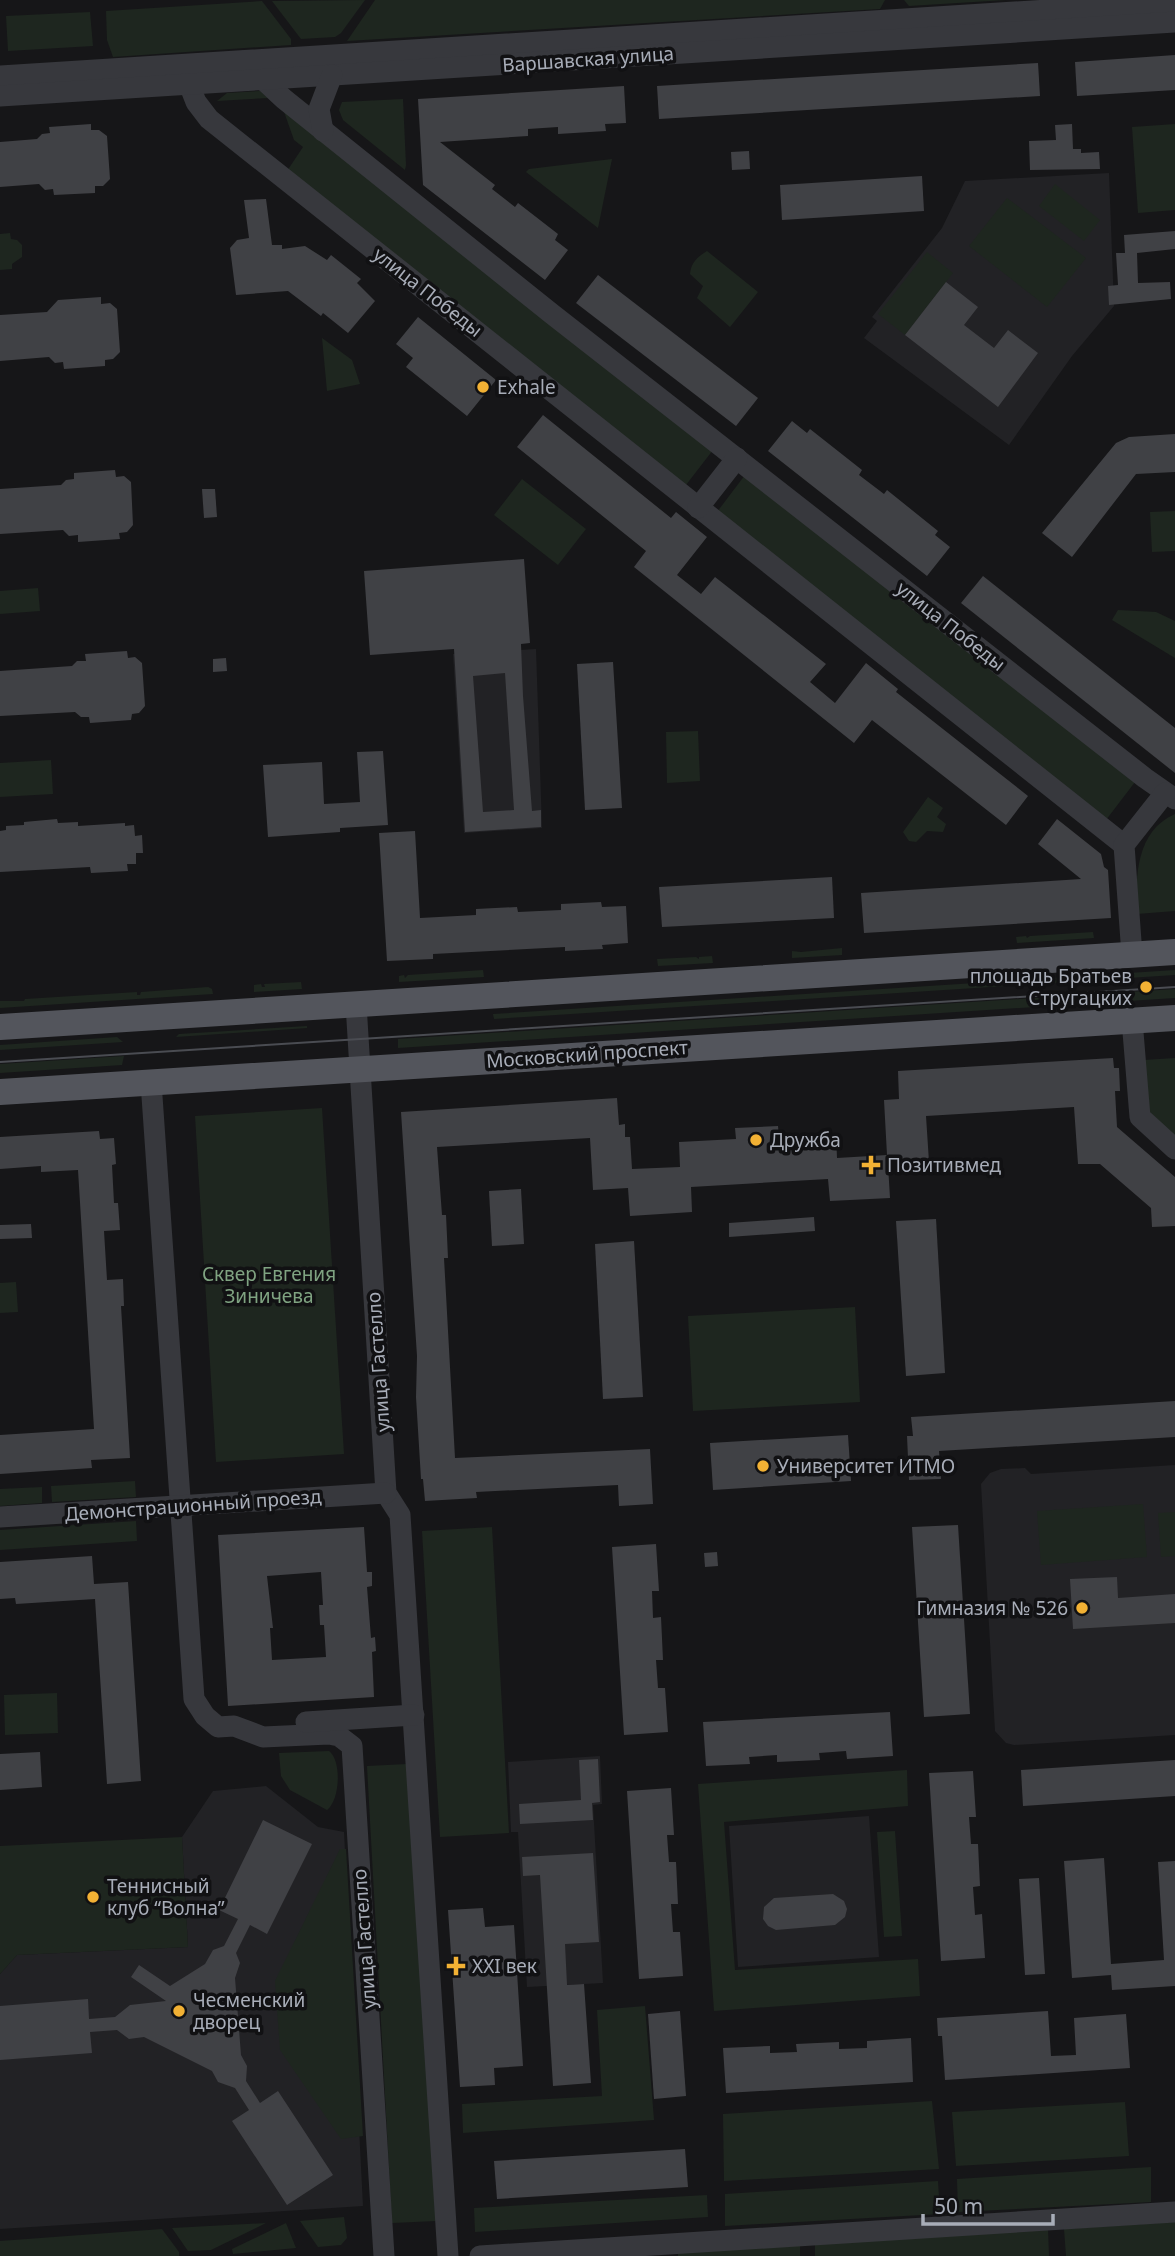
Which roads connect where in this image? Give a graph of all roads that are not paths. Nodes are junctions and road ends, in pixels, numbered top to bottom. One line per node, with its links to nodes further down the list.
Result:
1 (1175, 2): 3 (street, Варшавская улица)
2 (1175, 22): 5 (street, Варшавская улица)
3 (243, 61): 4 (street, Варшавская улица); 7 (street, улица Победы)
4 (203, 64): 6 (street, Варшавская улица); 8 (street)
5 (332, 75): 7 (street, Варшавская улица); 10 (street)
6 (0, 76)
7 (262, 80): 8 (street, Варшавская улица); 10 (street, улица Победы)
8 (189, 84): 9 (street, Варшавская улица); 12 (street, улица Победы)
9 (0, 96)
10 (323, 131): 11 (street, улица Победы)
11 (737, 458): 12 (street); 13 (street, улица Победы)
12 (698, 508): 14 (street, улица Победы)
13 (1170, 796): 14 (street)
14 (1124, 845): 16 (street)
15 (1175, 953): 16 (main road)
16 (1132, 955): 17 (main road)
17 (356, 1004): 20 (main road); 21 (street, улица Гастелло)
18 (1175, 1018): 19 (main road, Московский проспект)
19 (1132, 1020): 21 (main road, Московский проспект); 24 (street)
20 (0, 1027)
21 (360, 1069): 22 (main road, Московский проспект); 25 (street, улица Гастелло)
22 (151, 1082): 23 (main road, Московский проспект); 26 (street, улица Гастелло)
23 (0, 1092)
24 (1175, 1149)
25 (386, 1493): 26 (street, Демонстрационный проезд); 28 (street, улица Гастелло)
26 (180, 1506): 27 (street, Демонстрационный проезд); 29 (street, улица Гастелло)
27 (0, 1517)
28 (414, 1715): 29 (street, улица Гастелло); 32 (street, улица Гастелло)
29 (234, 1727): 31 (street, улица Гастелло)
30 (1175, 2212): 33 (street)
31 (384, 2256)
32 (448, 2256)
33 (480, 2256)

